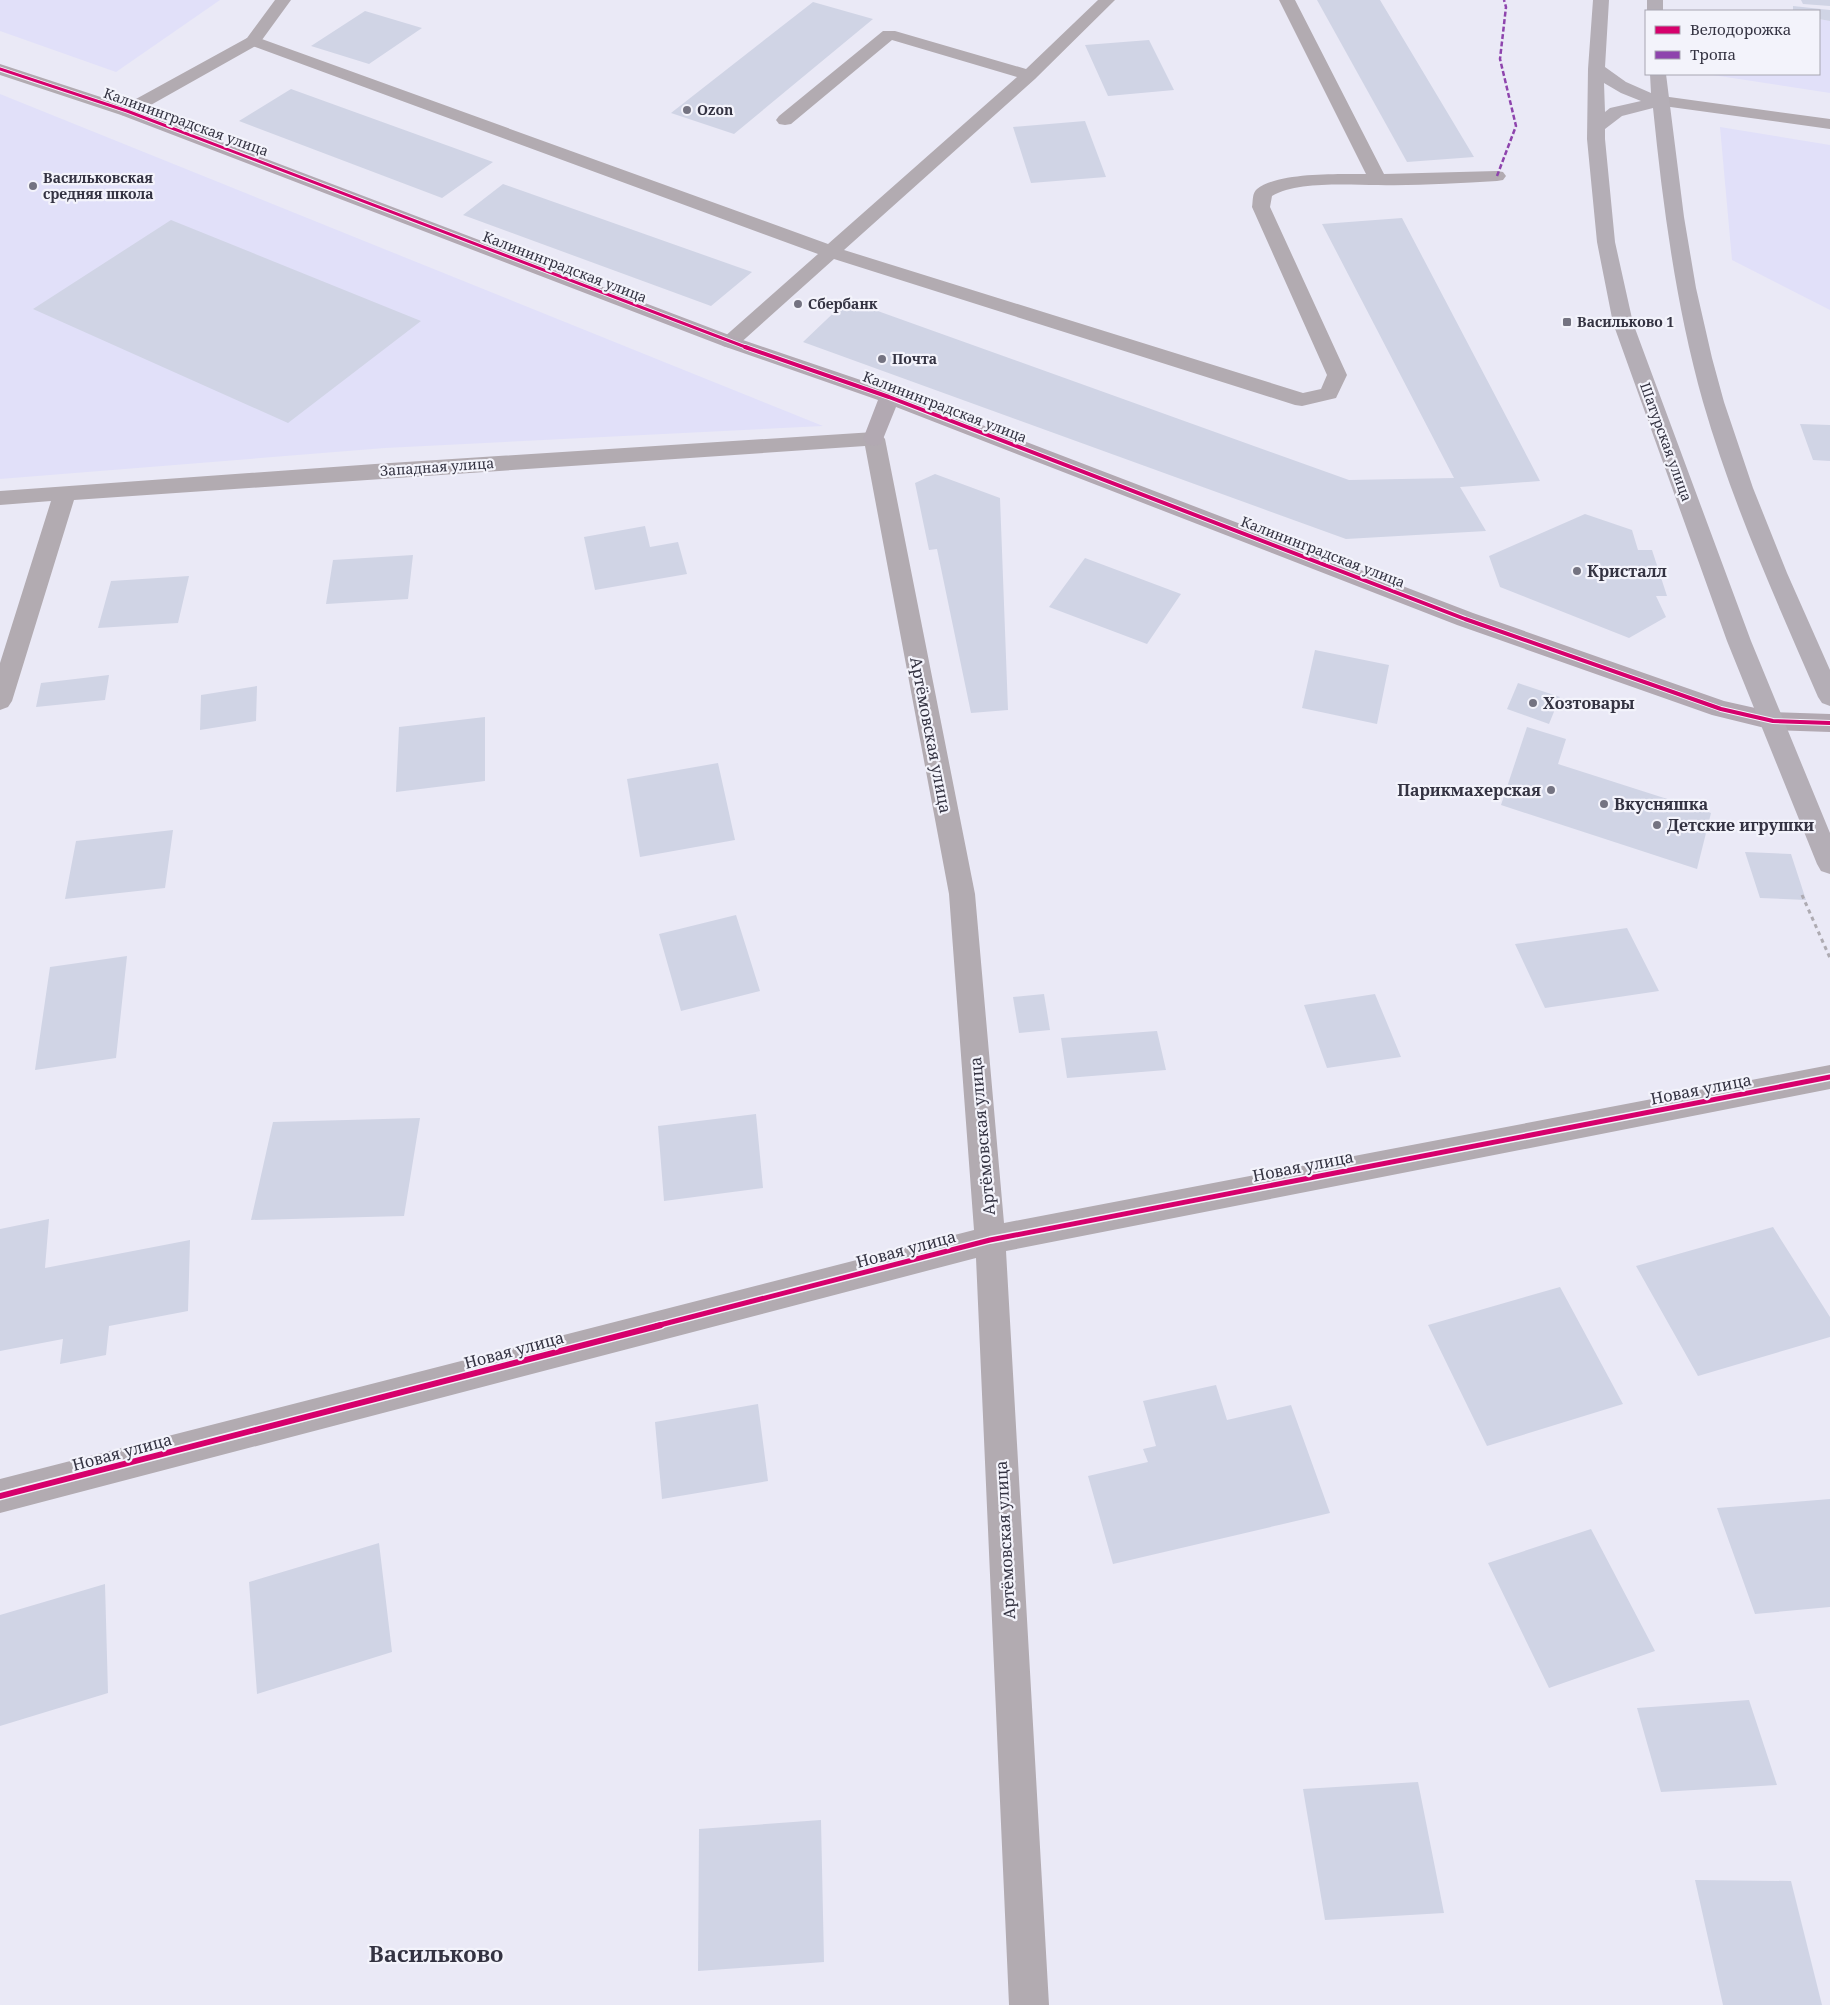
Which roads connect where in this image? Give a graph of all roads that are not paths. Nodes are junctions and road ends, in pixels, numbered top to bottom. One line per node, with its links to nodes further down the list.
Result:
1 (283, 0): 5 (street)
2 (1107, 0): 8 (street)
3 (1287, 0): 16 (street)
4 (1601, 0): 7 (main road, Шатурская улица)
5 (253, 41): 11 (street); 17 (street)
6 (0, 68): 11 (street, Калининградская улица)
7 (1596, 69): 10 (main road); 14 (main road, Шатурская улица)
8 (1029, 75): 12 (street); 17 (street)
9 (1658, 75): 10 (main road)
10 (1662, 101): 13 (street); 14 (main road); 23 (main road)
11 (127, 110): 18 (street, Калининградская улица)
12 (785, 120)
13 (1830, 124)
14 (1596, 127): 25 (main road, Шатурская улица)
15 (1497, 176): 16 (street)
16 (1378, 180): 17 (street)
17 (831, 252): 18 (street)
18 (730, 342): 19 (street, Калининградская улица)
19 (890, 397): 20 (street); 25 (street, Калининградская улица)
20 (874, 439): 21 (street, Западная улица); 29 (street, Артёмовская улица)
21 (65, 493): 22 (street, Западная улица); 24 (street)
22 (0, 498)
23 (1830, 697)
24 (0, 701)
25 (1774, 721): 26 (street, Калининградская улица); 27 (main road, Шатурская улица)
26 (1830, 723)
27 (1830, 864)
28 (1830, 1077): 29 (street, Новая улица)
29 (990, 1240): 30 (street, Новая улица); 31 (street, Артёмовская улица)
30 (0, 1496)
31 (1029, 2005)

